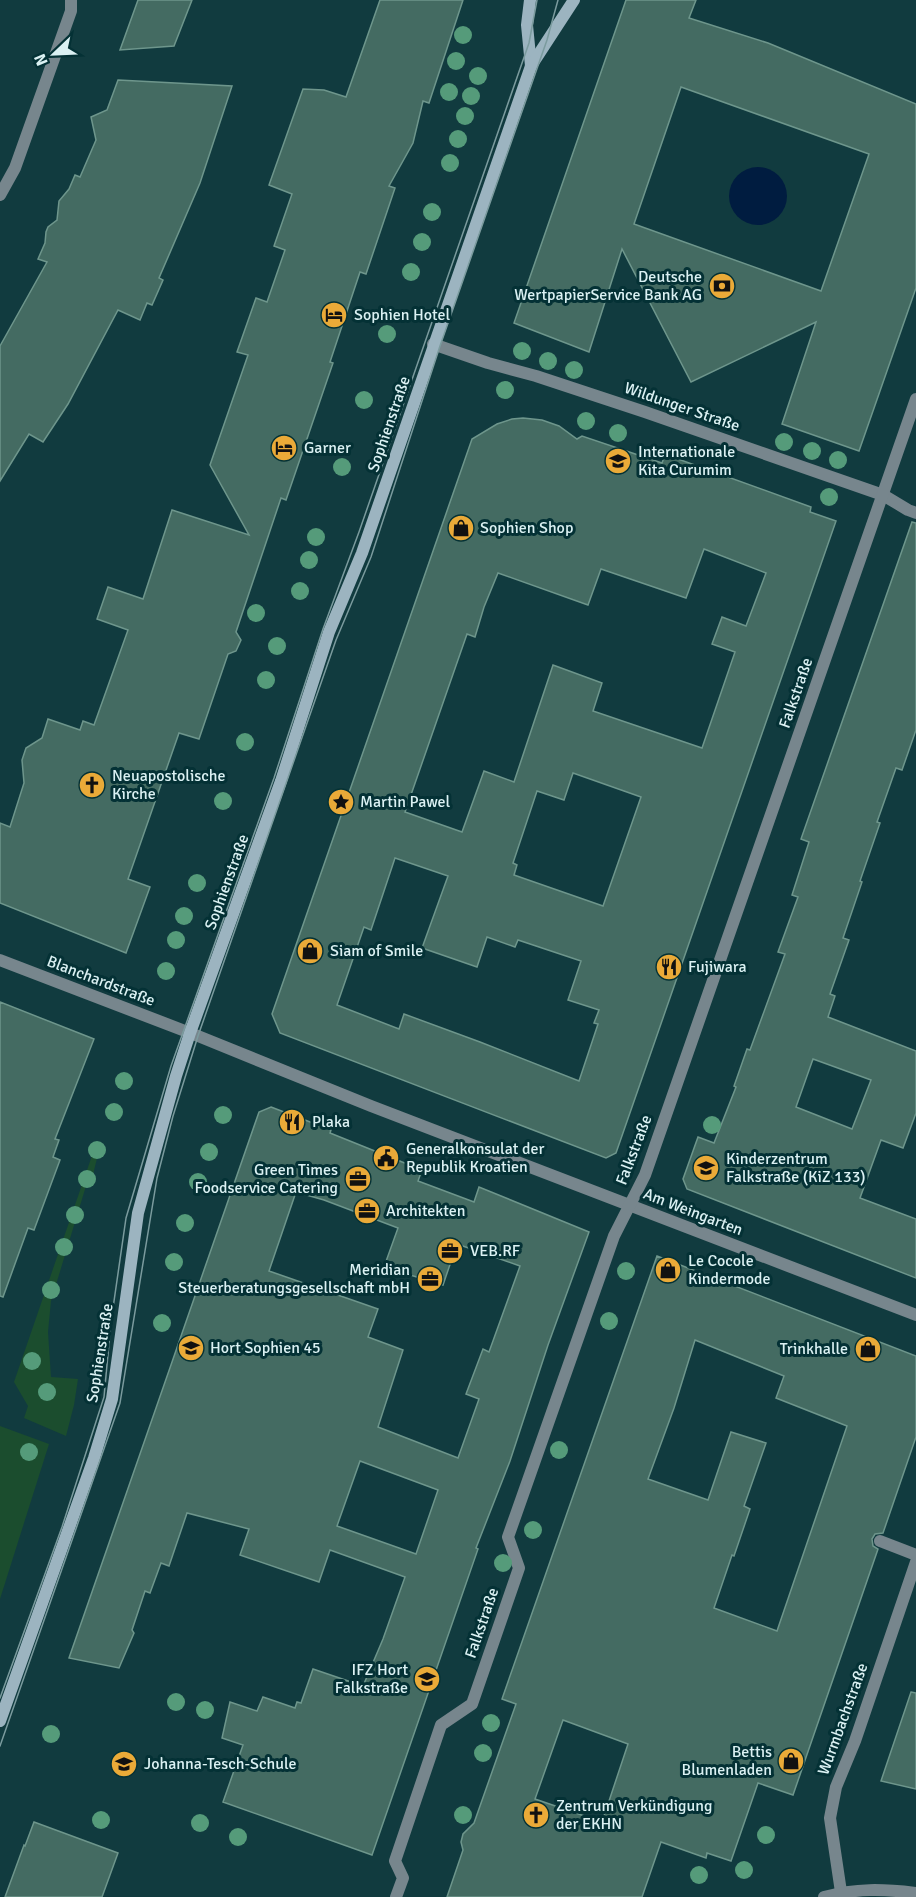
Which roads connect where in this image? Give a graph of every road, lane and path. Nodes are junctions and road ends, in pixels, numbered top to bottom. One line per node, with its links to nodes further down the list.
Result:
1 (71, 0): 5 (street)
2 (530, 0): 4 (street, Sophienstraße)
3 (574, 0): 4 (street, Sophienstraße)
4 (531, 66): 6 (street, Sophienstraße)
5 (0, 195)
6 (433, 344): 8 (street, Wildunger Straße); 11 (street, Sophienstraße)
7 (916, 399): 8 (street, Falkstraße)
8 (883, 495): 9 (street, Wildunger Straße); 12 (street, Falkstraße)
9 (916, 513)
10 (0, 960): 11 (street, Blanchardstraße)
11 (190, 1033): 12 (street, Am Weingarten); 17 (street, Sophienstraße)
12 (630, 1205): 13 (street, Am Weingarten); 20 (street, Falkstraße)
13 (916, 1315)
14 (880, 1541): 15 (street)
15 (916, 1555)
16 (916, 1562): 18 (street, Wurmbachstraße)
17 (0, 1721)
18 (840, 1892): 19 (street); 21 (street)
19 (916, 1893)
20 (396, 1897)
21 (824, 1897)

